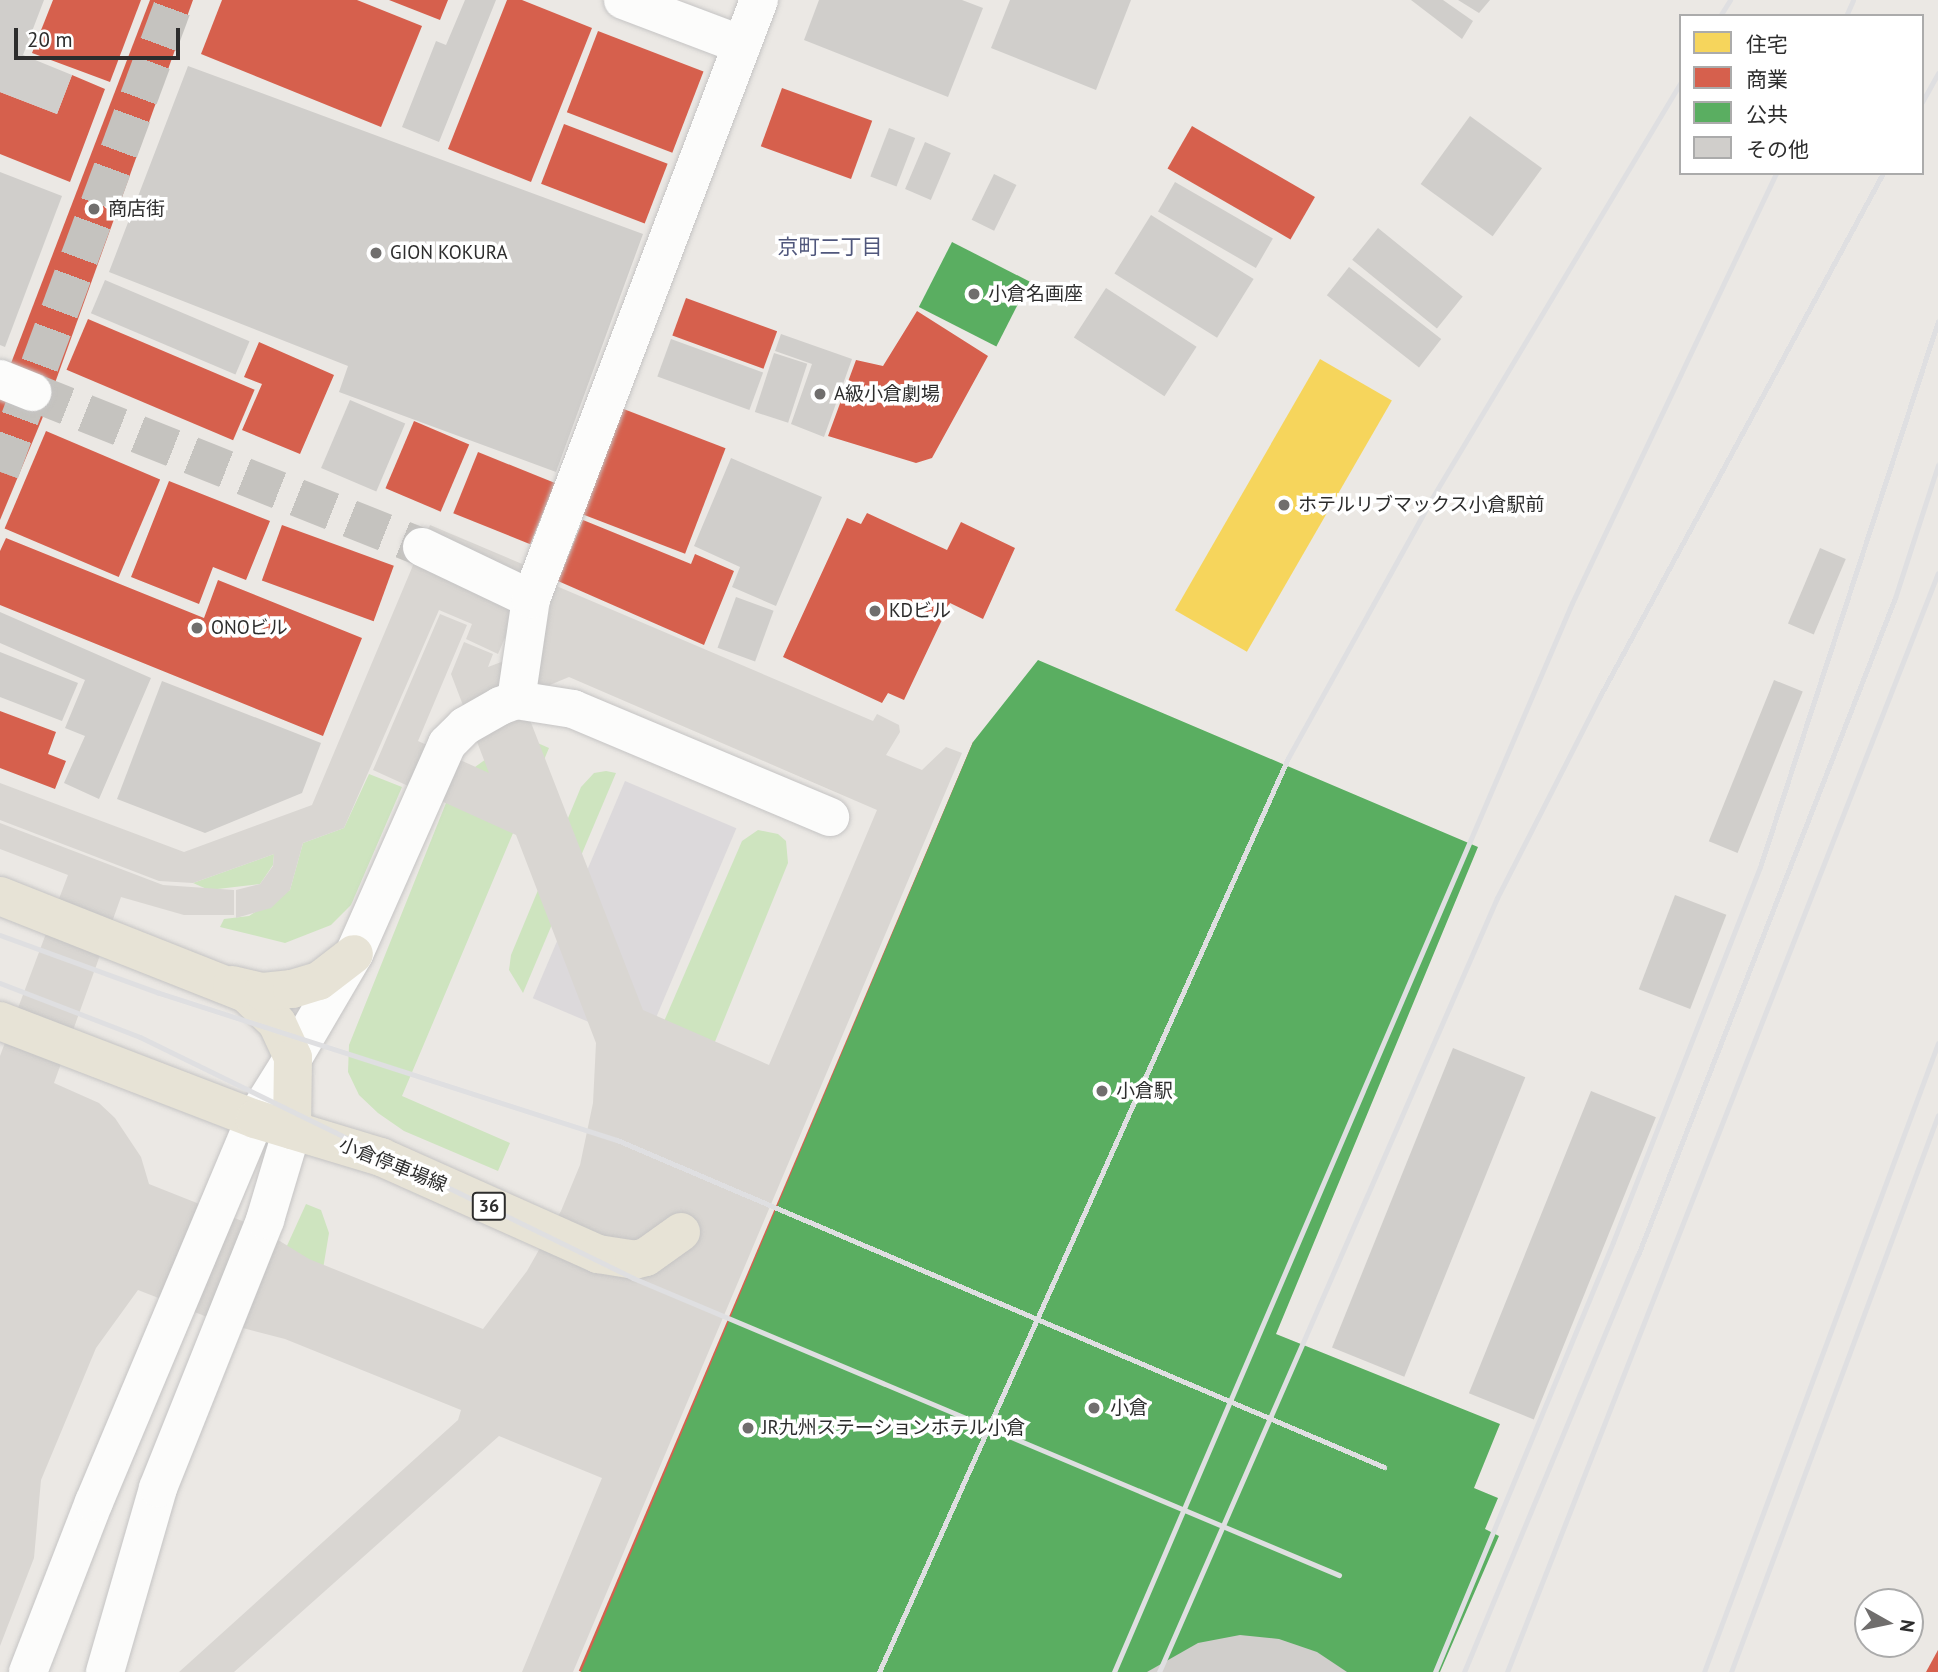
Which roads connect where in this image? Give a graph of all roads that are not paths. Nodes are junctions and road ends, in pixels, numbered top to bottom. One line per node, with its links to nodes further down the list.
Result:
1 (623, 0): 3 (street)
2 (759, 0): 3 (street)
3 (742, 45): 5 (street)
4 (422, 547): 5 (street)
5 (531, 599): 6 (street)
6 (516, 700): 7 (street); 9 (street)
7 (830, 817)
8 (0, 896): 10 (main road)
9 (354, 954): 10 (main road); 12 (street)
10 (230, 984): 12 (main road)
11 (0, 1021): 13 (main road, 小倉停車場線 / 36)
12 (293, 1058): 13 (street); 14 (main road)
13 (255, 1119): 14 (main road, 小倉停車場線 / 36); 16 (street)
14 (292, 1130): 15 (main road, 小倉停車場線 / 36); 17 (street)
15 (681, 1232)
16 (28, 1672)
17 (104, 1672)

